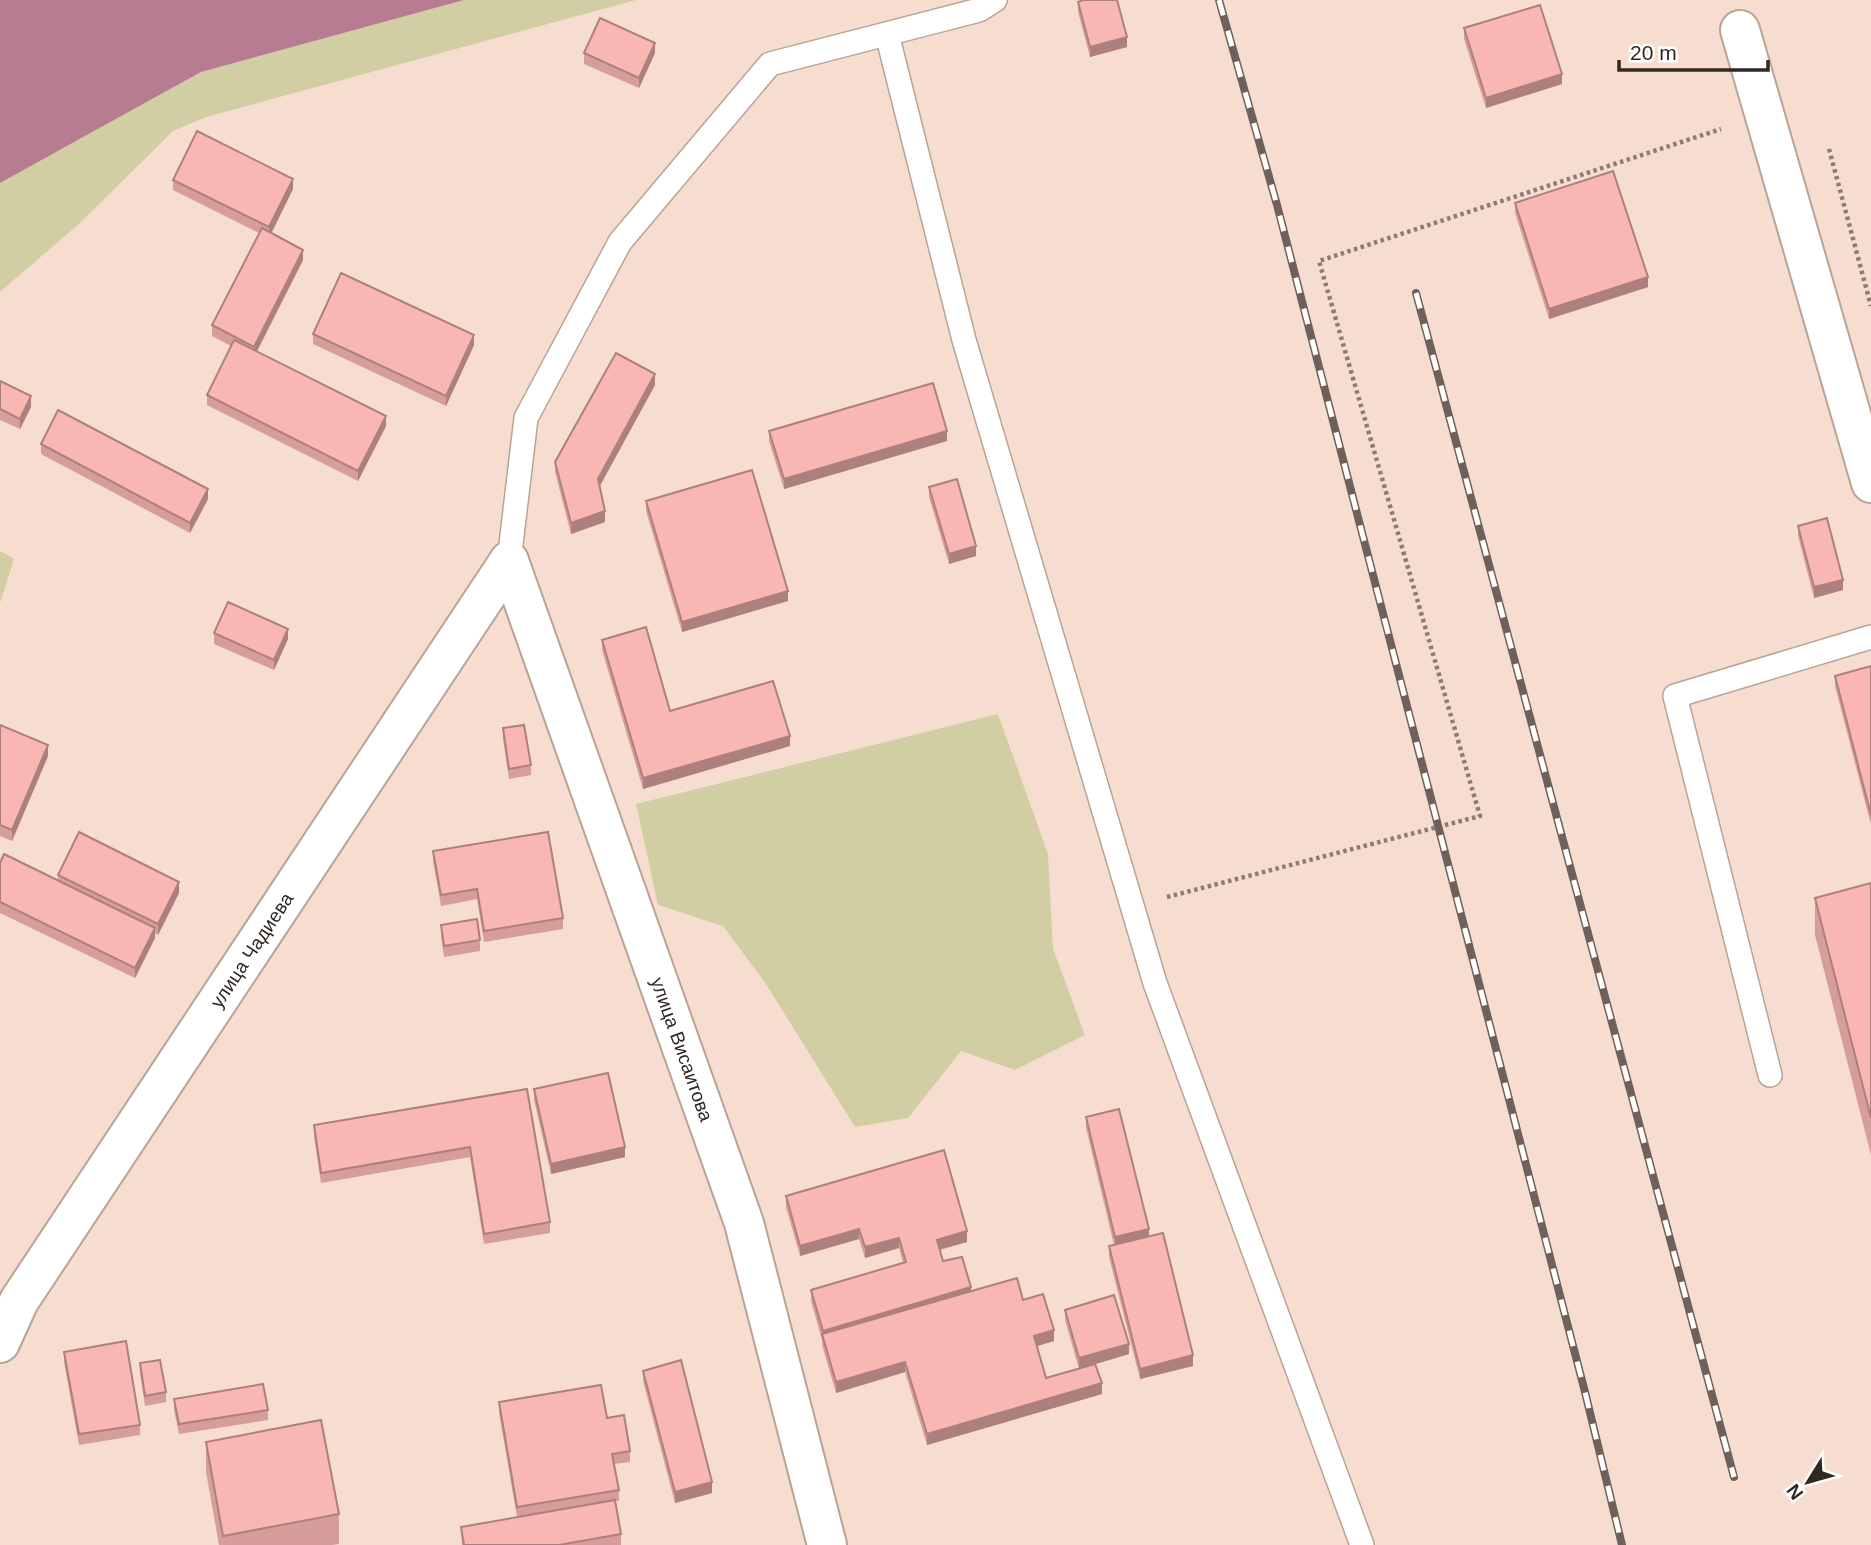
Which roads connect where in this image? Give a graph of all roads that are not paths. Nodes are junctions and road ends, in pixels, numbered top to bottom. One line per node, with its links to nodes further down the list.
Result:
1 (995, 0): 3 (lane)
2 (1740, 30): 4 (street)
3 (887, 34): 5 (lane); 10 (lane)
4 (1871, 483)
5 (509, 561): 8 (street, улица Чадиева); 9 (street, улица Висаитова)
6 (1871, 637): 7 (lane)
7 (1770, 1075)
8 (0, 1343)
9 (828, 1545)
10 (1362, 1545)

